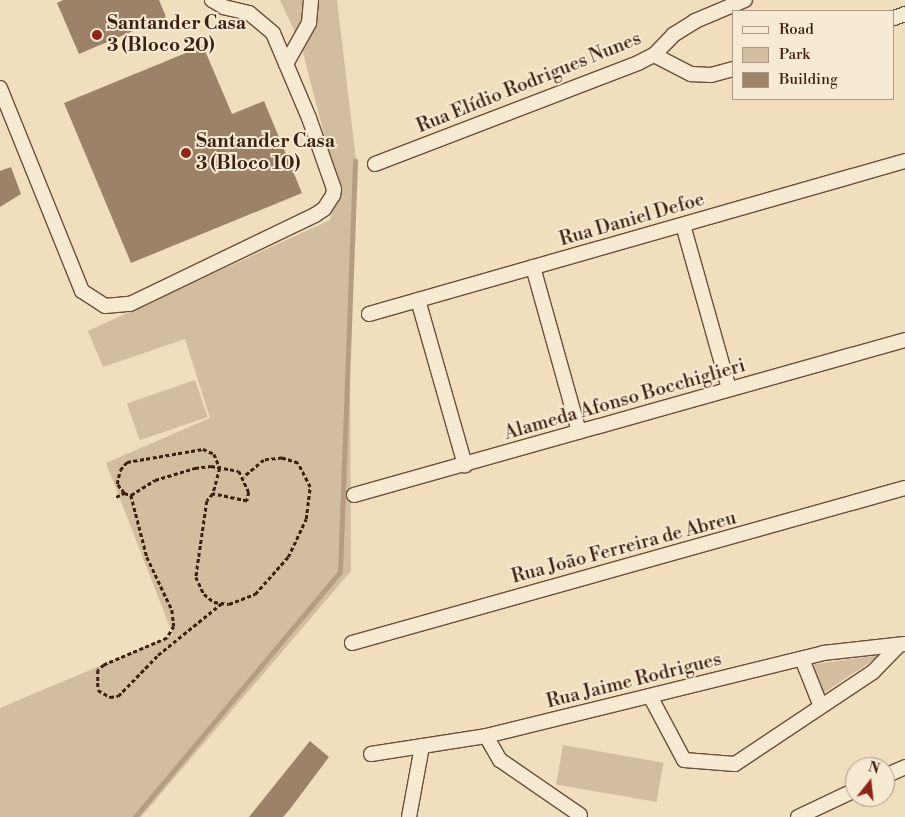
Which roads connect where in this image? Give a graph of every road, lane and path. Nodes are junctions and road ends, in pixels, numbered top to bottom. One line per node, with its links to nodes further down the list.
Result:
1 (240, 0): 4 (street)
2 (311, 0): 6 (street)
3 (745, 0): 5 (street, Rua Elídio Rodrigues Nunes)
4 (218, 4): 6 (street)
5 (654, 55): 7 (street); 10 (street, Rua Elídio Rodrigues Nunes)
6 (286, 64): 8 (street)
7 (732, 70)
8 (0, 88)
9 (905, 161): 11 (street, Rua Daniel Defoe)
10 (375, 164)
11 (682, 225): 12 (street, Rua Daniel Defoe); 16 (street)
12 (533, 267): 13 (street, Rua Daniel Defoe); 17 (street)
13 (418, 300): 14 (street, Rua Daniel Defoe); 18 (street)
14 (369, 314)
15 (905, 340): 16 (street, Alameda Afonso Bocchiglieri)
16 (729, 389): 17 (street, Alameda Afonso Bocchiglieri)
17 (579, 432): 18 (street, Alameda Afonso Bocchiglieri)
18 (464, 465): 24 (street, Alameda Afonso Bocchiglieri)
19 (220, 468): 20 (path); 22 (path); 23 (path); 25 (path)
20 (244, 477): 23 (path); 27 (path)
21 (905, 488): 28 (street, Rua João Ferreira de Abreu)
22 (124, 493): 25 (path); 26 (path)
23 (213, 494): 27 (path)
24 (354, 495)
25 (131, 496): 27 (path)
26 (116, 497)
27 (222, 603)
28 (352, 643)
29 (901, 645): 30 (street, Rua Jaime Rodrigues); 32 (street)
30 (802, 659): 31 (street, Rua Jaime Rodrigues); 32 (street)
31 (650, 696): 32 (street); 33 (street, Rua Jaime Rodrigues)
32 (820, 704)
33 (486, 736): 34 (street, Rua Jaime Rodrigues); 37 (street)
34 (422, 746): 35 (street, Rua Jaime Rodrigues); 38 (street)
35 (371, 754)
36 (845, 795): 39 (street)
37 (583, 816)
38 (409, 817)
39 (798, 817)

